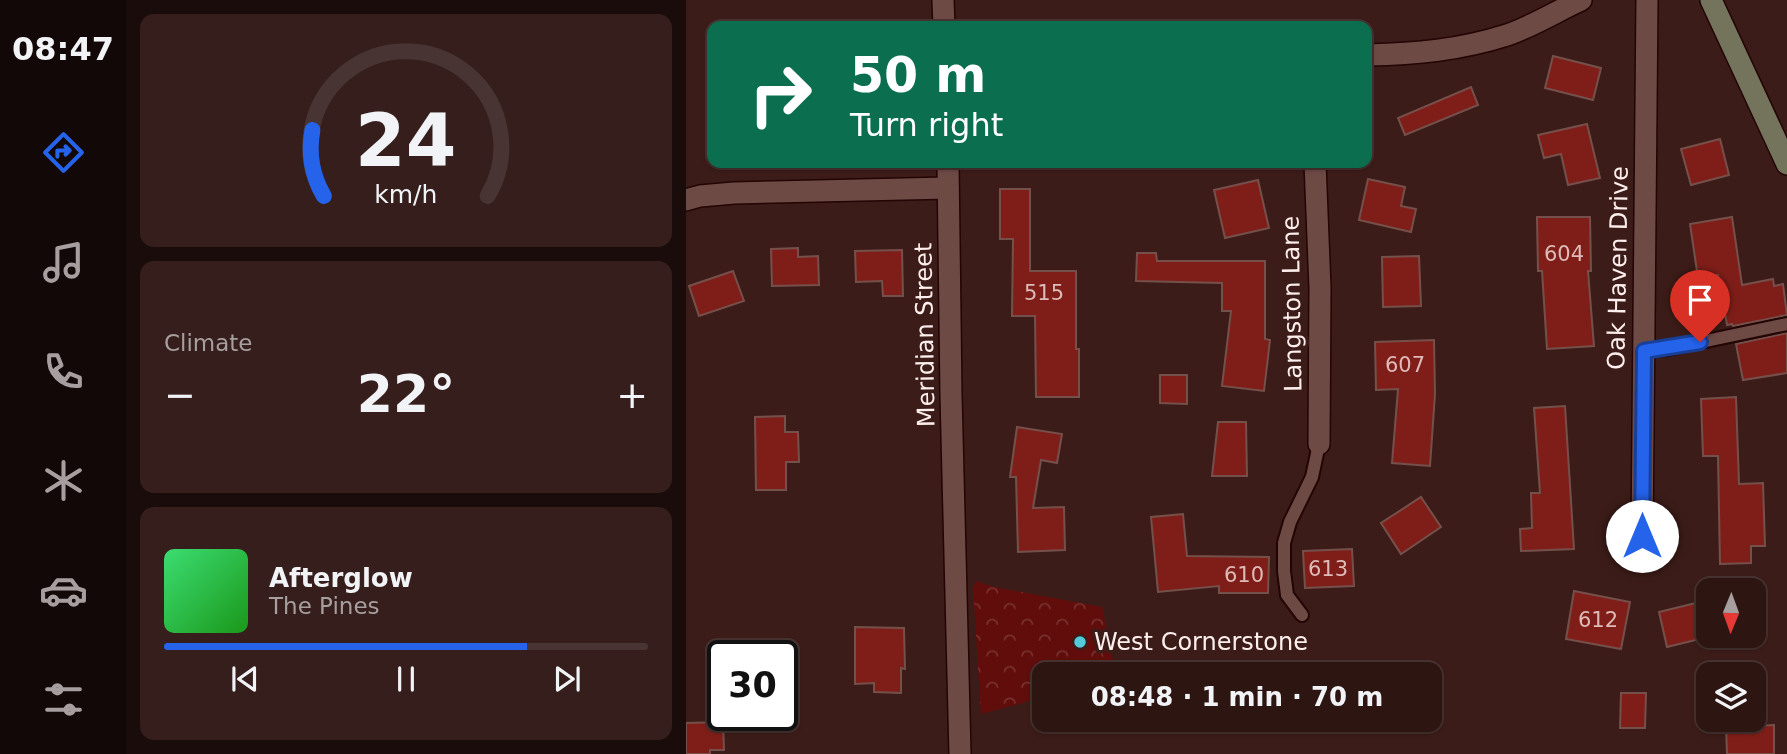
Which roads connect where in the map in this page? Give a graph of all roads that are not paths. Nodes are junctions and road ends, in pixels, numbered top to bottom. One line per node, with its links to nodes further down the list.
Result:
1 (943, 0): 5 (street)
2 (1581, 0): 6 (street)
3 (1647, 0): 13 (street, Oak Haven Drive)
4 (1711, 0): 7 (main road)
5 (944, 21)
6 (1372, 55)
7 (1787, 164)
8 (948, 168): 10 (street, Meridian Street)
9 (1315, 168): 14 (street, Langston Lane)
10 (948, 188): 11 (street); 17 (street, Meridian Street)
11 (686, 200)
12 (1787, 324): 13 (lane)
13 (1644, 351): 15 (street, Oak Haven Drive)
14 (1319, 444): 16 (lane)
15 (1642, 536)
16 (1302, 615)
17 (960, 754)

